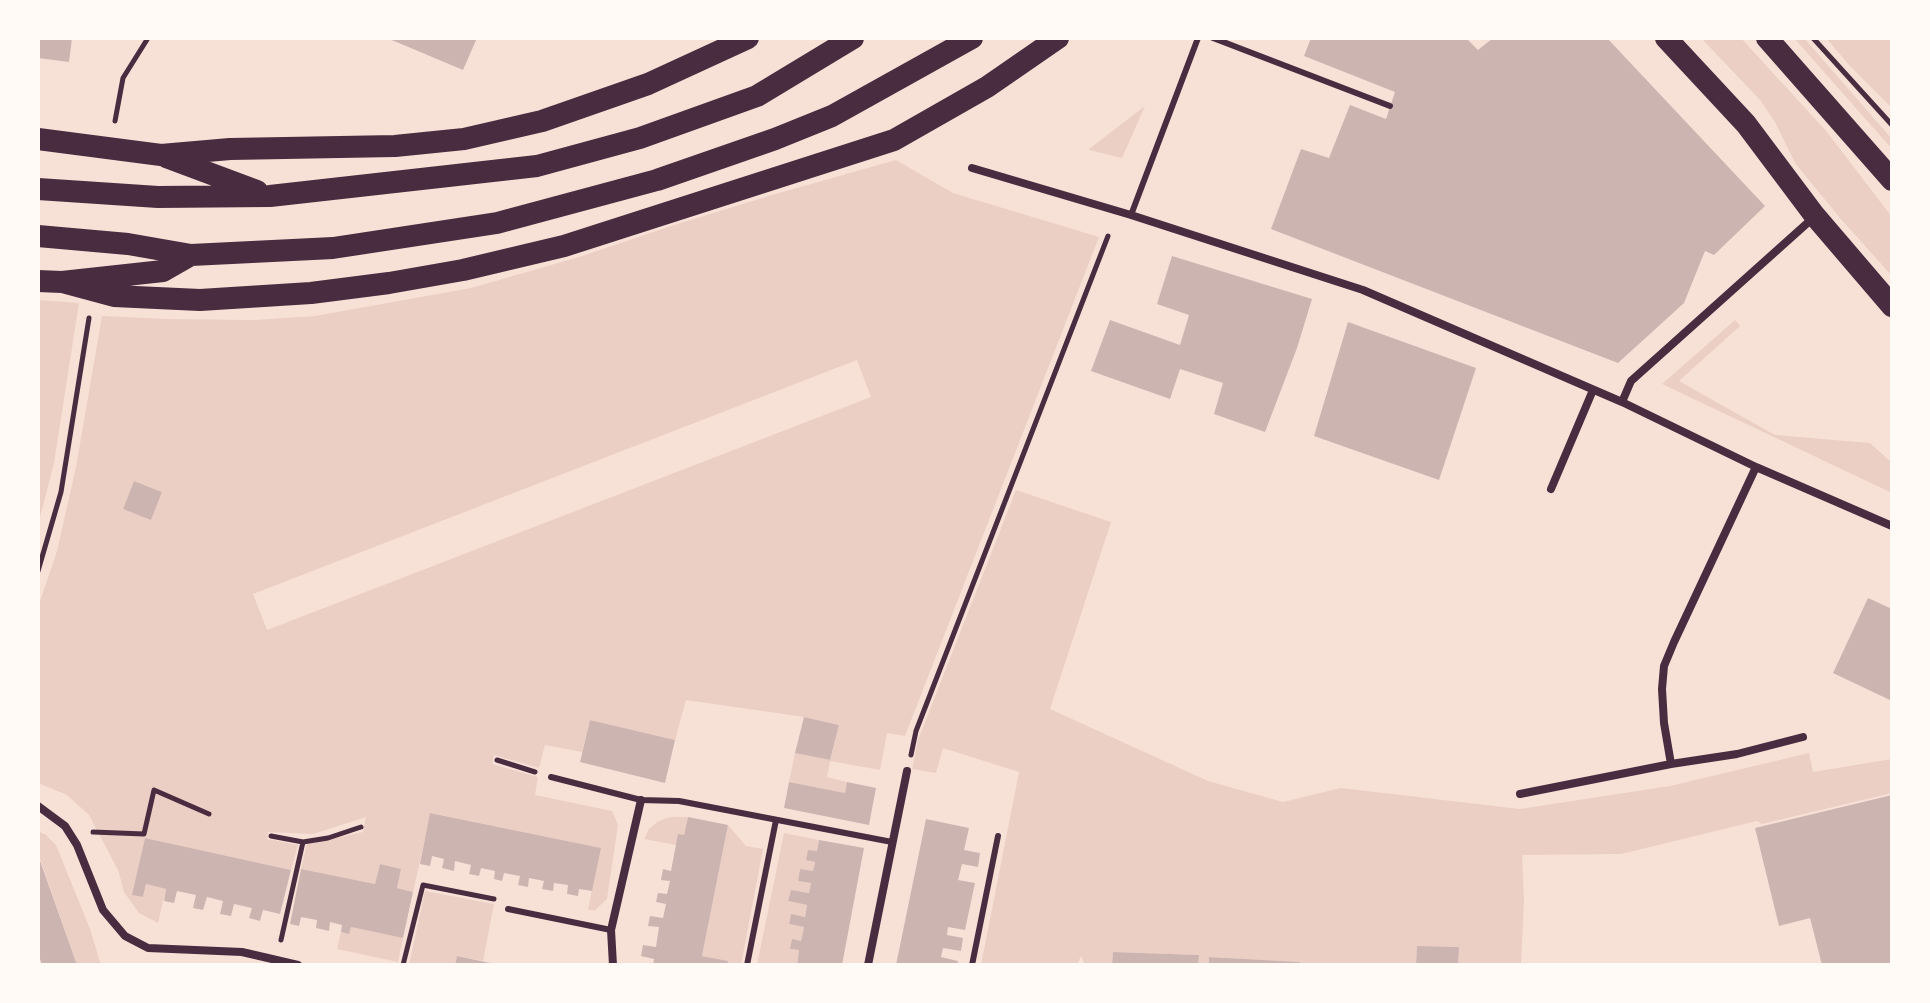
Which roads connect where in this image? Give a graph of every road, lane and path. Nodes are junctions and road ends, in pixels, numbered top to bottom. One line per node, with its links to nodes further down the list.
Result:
1 (148, 38): 12 (path)
2 (748, 38): 15 (highway)
3 (853, 38): 19 (highway)
4 (972, 38): 24 (highway)
5 (1058, 38): 26 (highway)
6 (1198, 38): 20 (lane)
7 (1213, 38): 11 (lane)
8 (1666, 38): 21 (highway)
9 (1767, 38): 17 (highway)
10 (1813, 38): 13 (path)
11 (1390, 106)
12 (116, 112)
13 (1892, 125)
14 (38, 139): 15 (highway)
15 (161, 155): 19 (highway)
16 (972, 168): 20 (street)
17 (1892, 180)
18 (38, 189): 19 (highway)
19 (270, 196)
20 (1131, 215): 28 (street)
21 (1815, 216): 27 (highway); 29 (street)
22 (38, 236): 24 (highway)
23 (1108, 236): 35 (path)
24 (191, 255): 26 (highway)
25 (38, 281): 26 (highway)
26 (62, 282)
27 (1892, 306)
28 (1593, 390): 29 (street); 32 (street)
29 (1622, 402): 31 (street)
30 (65, 464): 34 (path)
31 (1756, 467): 33 (street); 38 (street)
32 (1551, 489)
33 (1892, 526)
34 (38, 571)
35 (916, 731)
36 (1803, 737): 38 (street)
37 (497, 760): 40 (path)
38 (1671, 764): 41 (street)
39 (907, 771): 51 (street)
40 (551, 777): 42 (lane)
41 (1520, 794)
42 (641, 800): 45 (lane); 53 (street)
43 (38, 806): 55 (street)
44 (209, 814): 47 (path)
45 (776, 820): 51 (lane); 58 (lane)
46 (361, 827): 50 (path)
47 (93, 832)
48 (271, 836): 50 (path)
49 (998, 836): 60 (lane)
50 (303, 842): 54 (path)
51 (892, 842): 59 (street)
52 (508, 909): 53 (lane); 56 (path)
53 (611, 930): 57 (street)
54 (280, 945)
55 (298, 965)
56 (403, 965)
57 (613, 965)
58 (747, 965)
59 (868, 965)
60 (972, 965)

